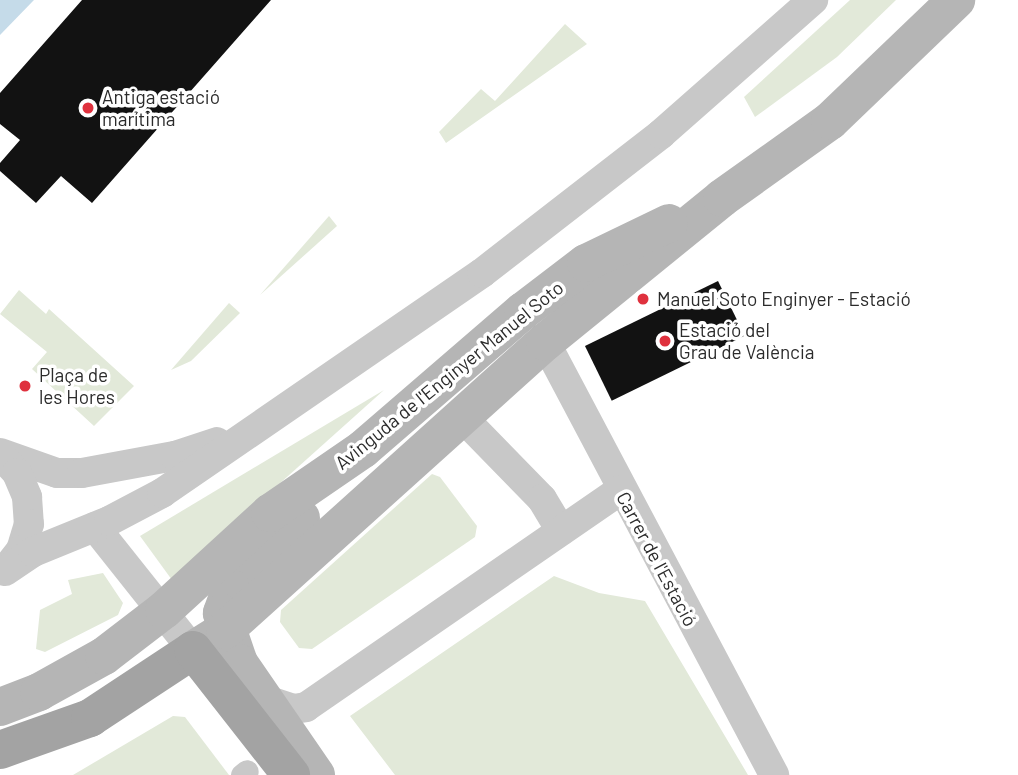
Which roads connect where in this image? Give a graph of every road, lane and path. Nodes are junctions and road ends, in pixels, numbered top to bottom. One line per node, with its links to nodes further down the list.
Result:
1 (813, 0): 6 (street)
2 (956, 0): 3 (main road, Avinguda de l'Enginyer Manuel Soto)
3 (722, 198): 4 (main road, Avinguda de l'Enginyer Manuel Soto); 7 (main road, Avinguda de l'Enginyer Manuel Soto)
4 (545, 342): 5 (main road, Avinguda de l'Enginyer Manuel Soto); 9 (street, Carrer de l'Estació)
5 (460, 415): 11 (street); 14 (main road, Avinguda de l'Enginyer Manuel Soto)
6 (271, 417): 8 (street); 10 (street)
7 (363, 449): 13 (main road, Avinguda de l'Enginyer Manuel Soto); 14 (main road)
8 (0, 453): 12 (street)
9 (620, 489): 11 (street); 21 (street, Carrer de l'Estació)
10 (95, 527): 12 (street); 13 (street)
11 (561, 530): 16 (street)
12 (2, 573)
13 (164, 610): 15 (street); 17 (main road, Avinguda de l'Enginyer Manuel Soto)
14 (225, 630): 15 (main road, Avinguda de l'Enginyer Manuel Soto); 16 (main road)
15 (193, 650): 18 (main road, Avinguda de l'Enginyer Manuel Soto); 19 (main road)
16 (263, 699): 20 (main road)
17 (0, 707)
18 (0, 750)
19 (291, 775)
20 (316, 775)
21 (774, 775)

